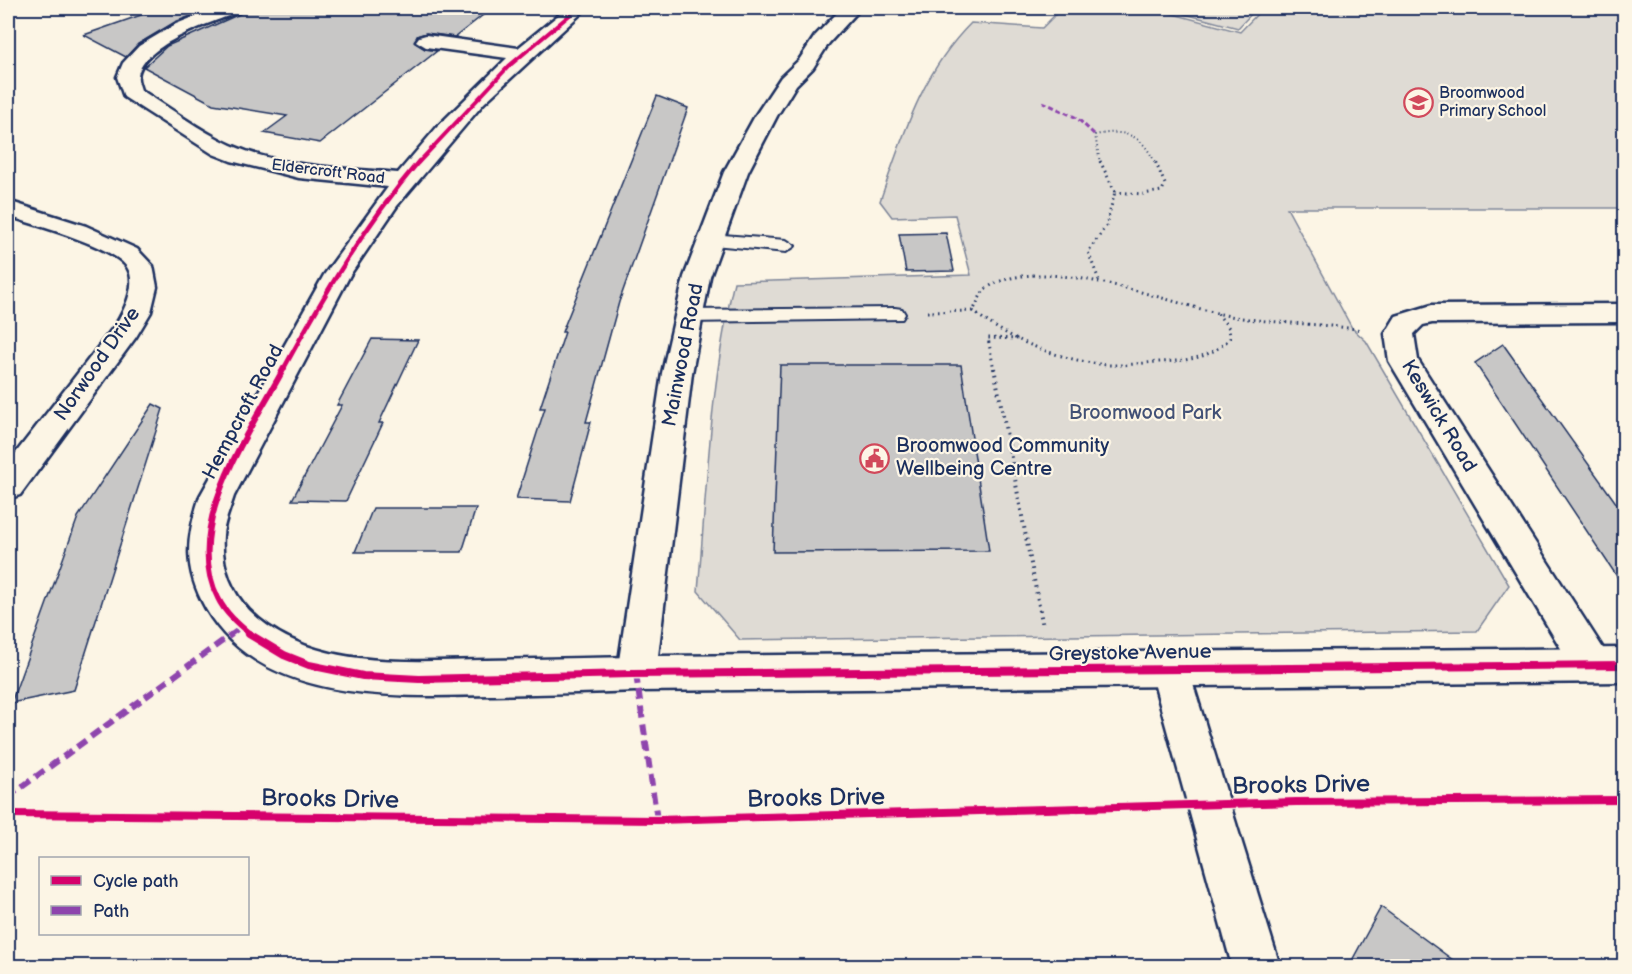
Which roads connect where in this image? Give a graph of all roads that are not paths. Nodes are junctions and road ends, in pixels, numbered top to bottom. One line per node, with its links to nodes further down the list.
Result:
1 (234, 8): 6 (street, Eldercroft Road)
2 (578, 8): 5 (street, Hempcroft Road)
3 (852, 8): 8 (street, Mainwood Road)
4 (423, 40): 5 (street)
5 (522, 54): 6 (street, Hempcroft Road)
6 (403, 182): 16 (street, Hempcroft Road)
7 (11, 213): 13 (street, Norwood Drive)
8 (710, 240): 9 (lane); 12 (street, Mainwood Road)
9 (786, 246)
10 (1624, 313): 14 (street, Keswick Road)
11 (895, 314): 12 (lane)
12 (687, 316): 16 (street, Mainwood Road)
13 (8, 486)
14 (1608, 665): 15 (street, Greystoke Avenue)
15 (1169, 668): 16 (street, Greystoke Avenue); 17 (street)
16 (636, 674)
17 (1256, 966)

